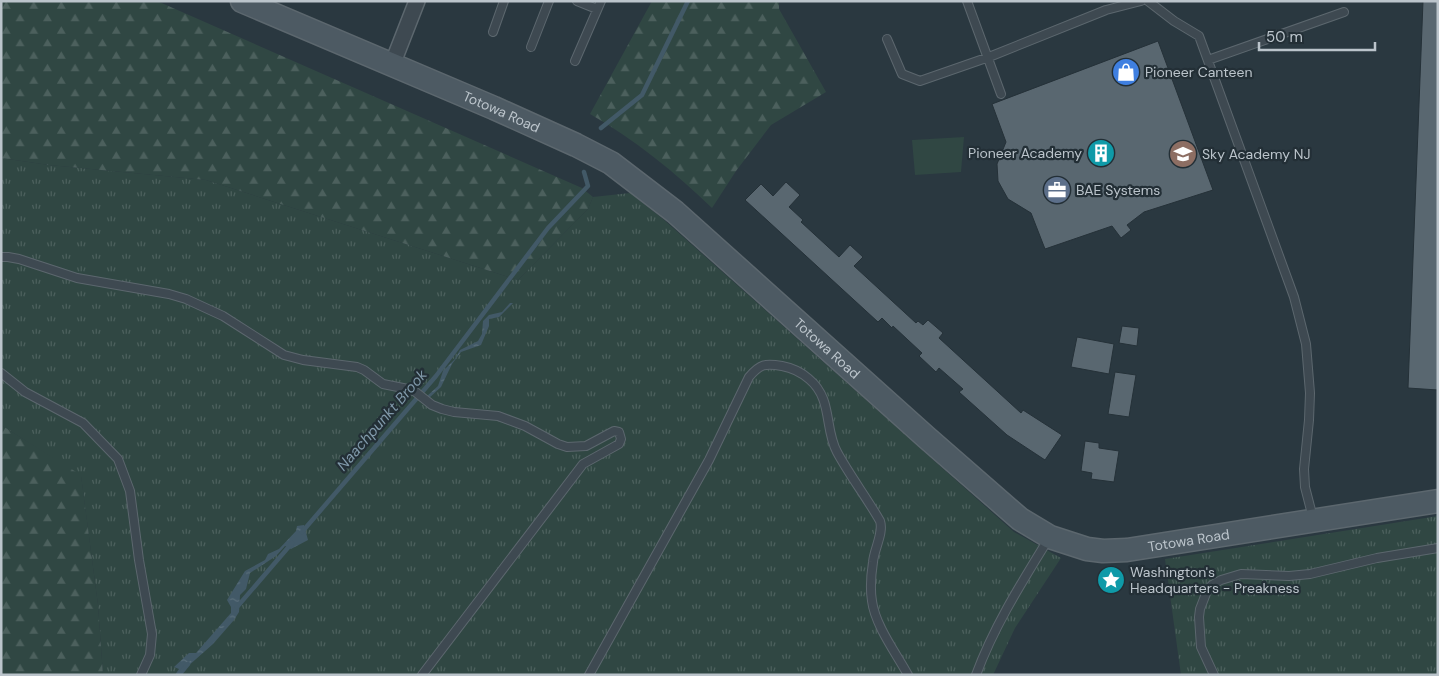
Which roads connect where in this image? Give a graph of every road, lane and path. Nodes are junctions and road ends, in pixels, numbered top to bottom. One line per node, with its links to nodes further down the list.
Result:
1 (242, 1): 17 (main road, Totowa Road)
2 (417, 1): 17 (street)
3 (504, 1): 11 (lane)
4 (549, 1): 13 (lane)
5 (577, 1): 9 (lane)
6 (967, 1): 14 (lane)
7 (1141, 1): 14 (lane)
8 (1148, 1): 15 (lane)
9 (599, 5): 16 (lane)
10 (1344, 12): 15 (lane)
11 (493, 32)
12 (887, 39): 14 (lane)
13 (531, 47)
14 (989, 57): 18 (lane)
15 (1208, 60): 22 (lane)
16 (575, 62)
17 (392, 65): 23 (main road, Totowa Road)
18 (1001, 94)
19 (1, 257): 26 (lane)
20 (1, 373): 25 (lane)
21 (1438, 500): 22 (main road, Totowa Road)
22 (1313, 520): 23 (main road, Totowa Road)
23 (1050, 536): 29 (lane)
24 (1438, 548): 30 (lane)
25 (141, 675)
26 (422, 675)
27 (589, 675): 28 (lane)
28 (908, 675)
29 (976, 675)
30 (1214, 675)

